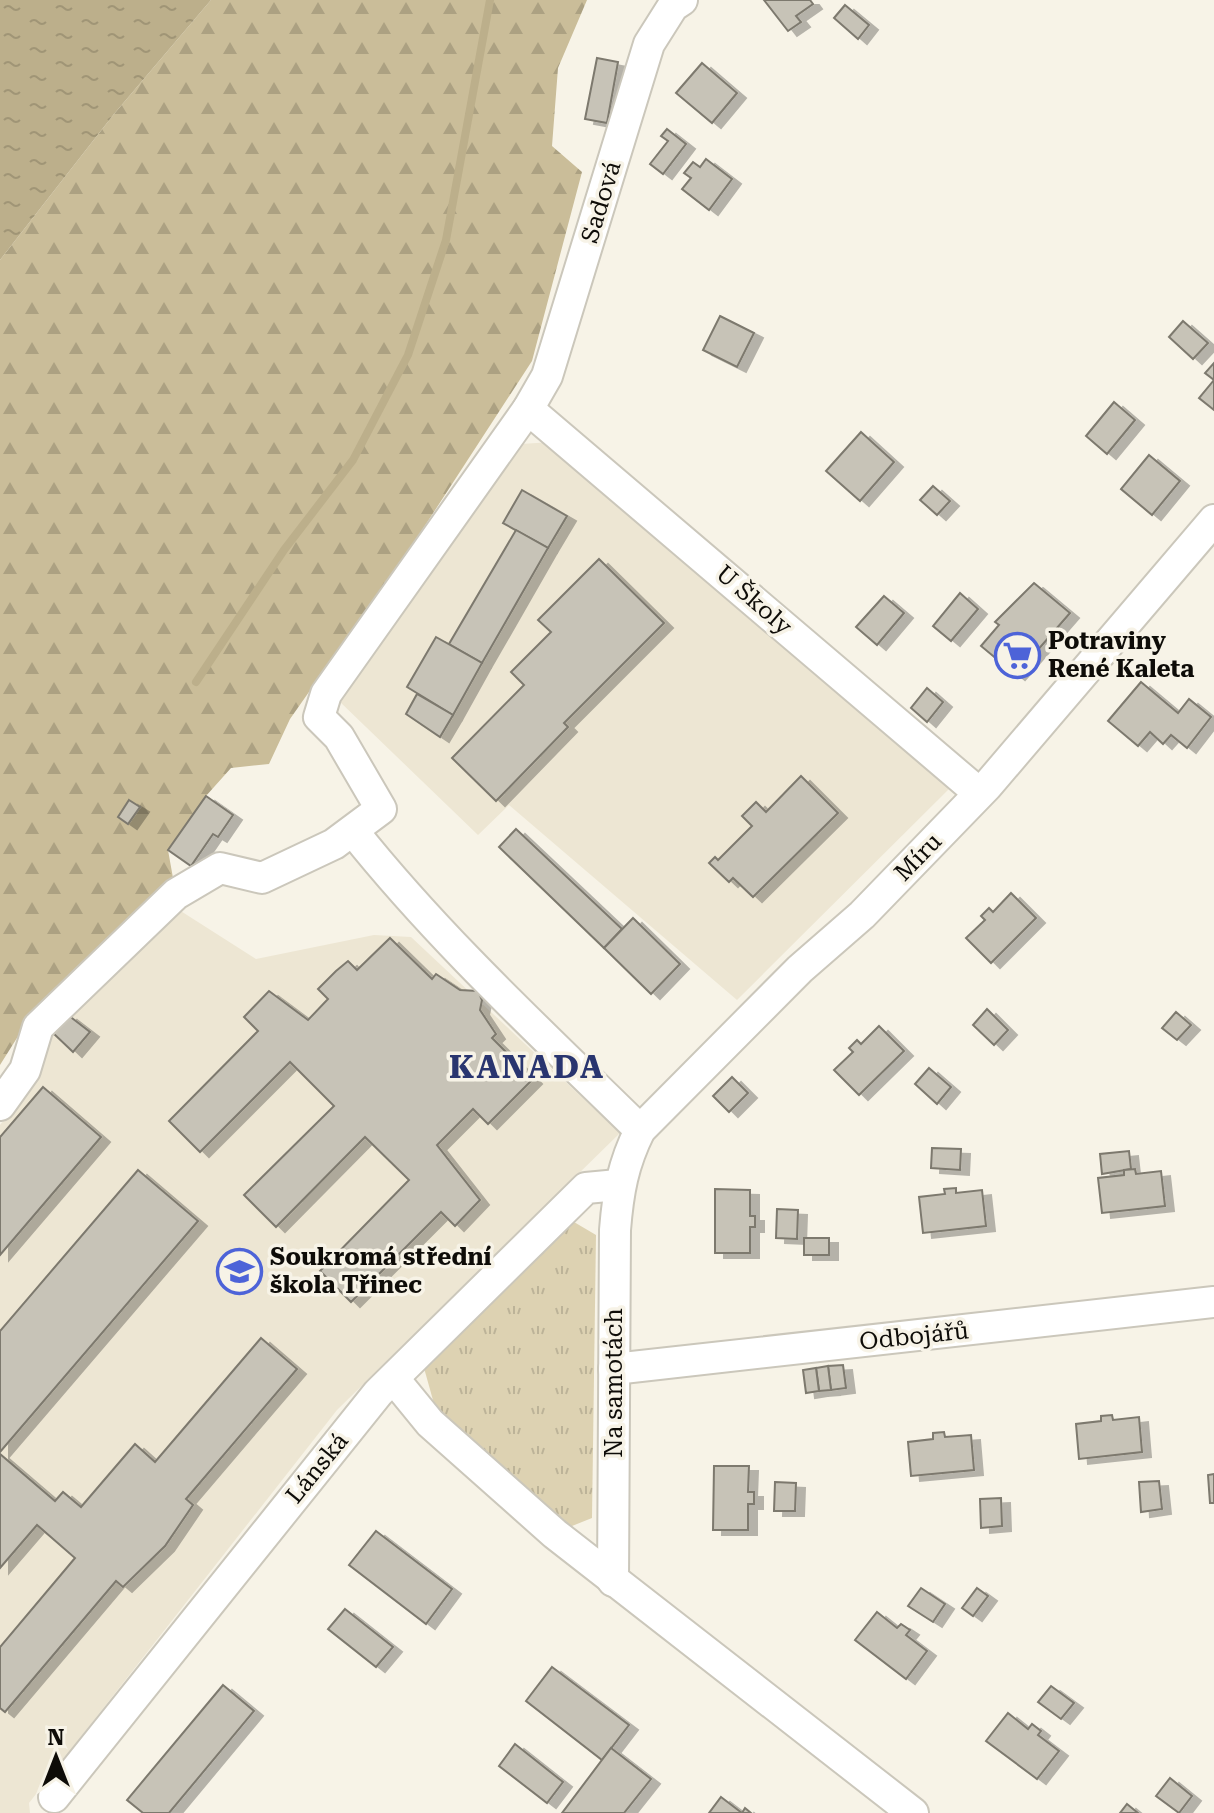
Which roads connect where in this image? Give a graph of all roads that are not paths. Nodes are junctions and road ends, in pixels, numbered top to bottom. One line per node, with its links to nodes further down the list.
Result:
1 (682, 0): 2 (street, Sadová)
2 (528, 409): 4 (street, U Školy); 5 (street, Sadová)
3 (1214, 520): 4 (street, Míru)
4 (979, 793): 7 (street, Míru)
5 (353, 831): 6 (street); 7 (street)
6 (0, 1105)
7 (640, 1130): 8 (street, Míru)
8 (618, 1185): 10 (street, Na samotách); 11 (street, Lánská)
9 (1214, 1302): 10 (street, Odbojářů)
10 (614, 1369): 12 (street, Na samotách)
11 (394, 1379): 12 (street); 13 (street, Lánská)
12 (613, 1581): 14 (street)
13 (54, 1797)
14 (913, 1813)

